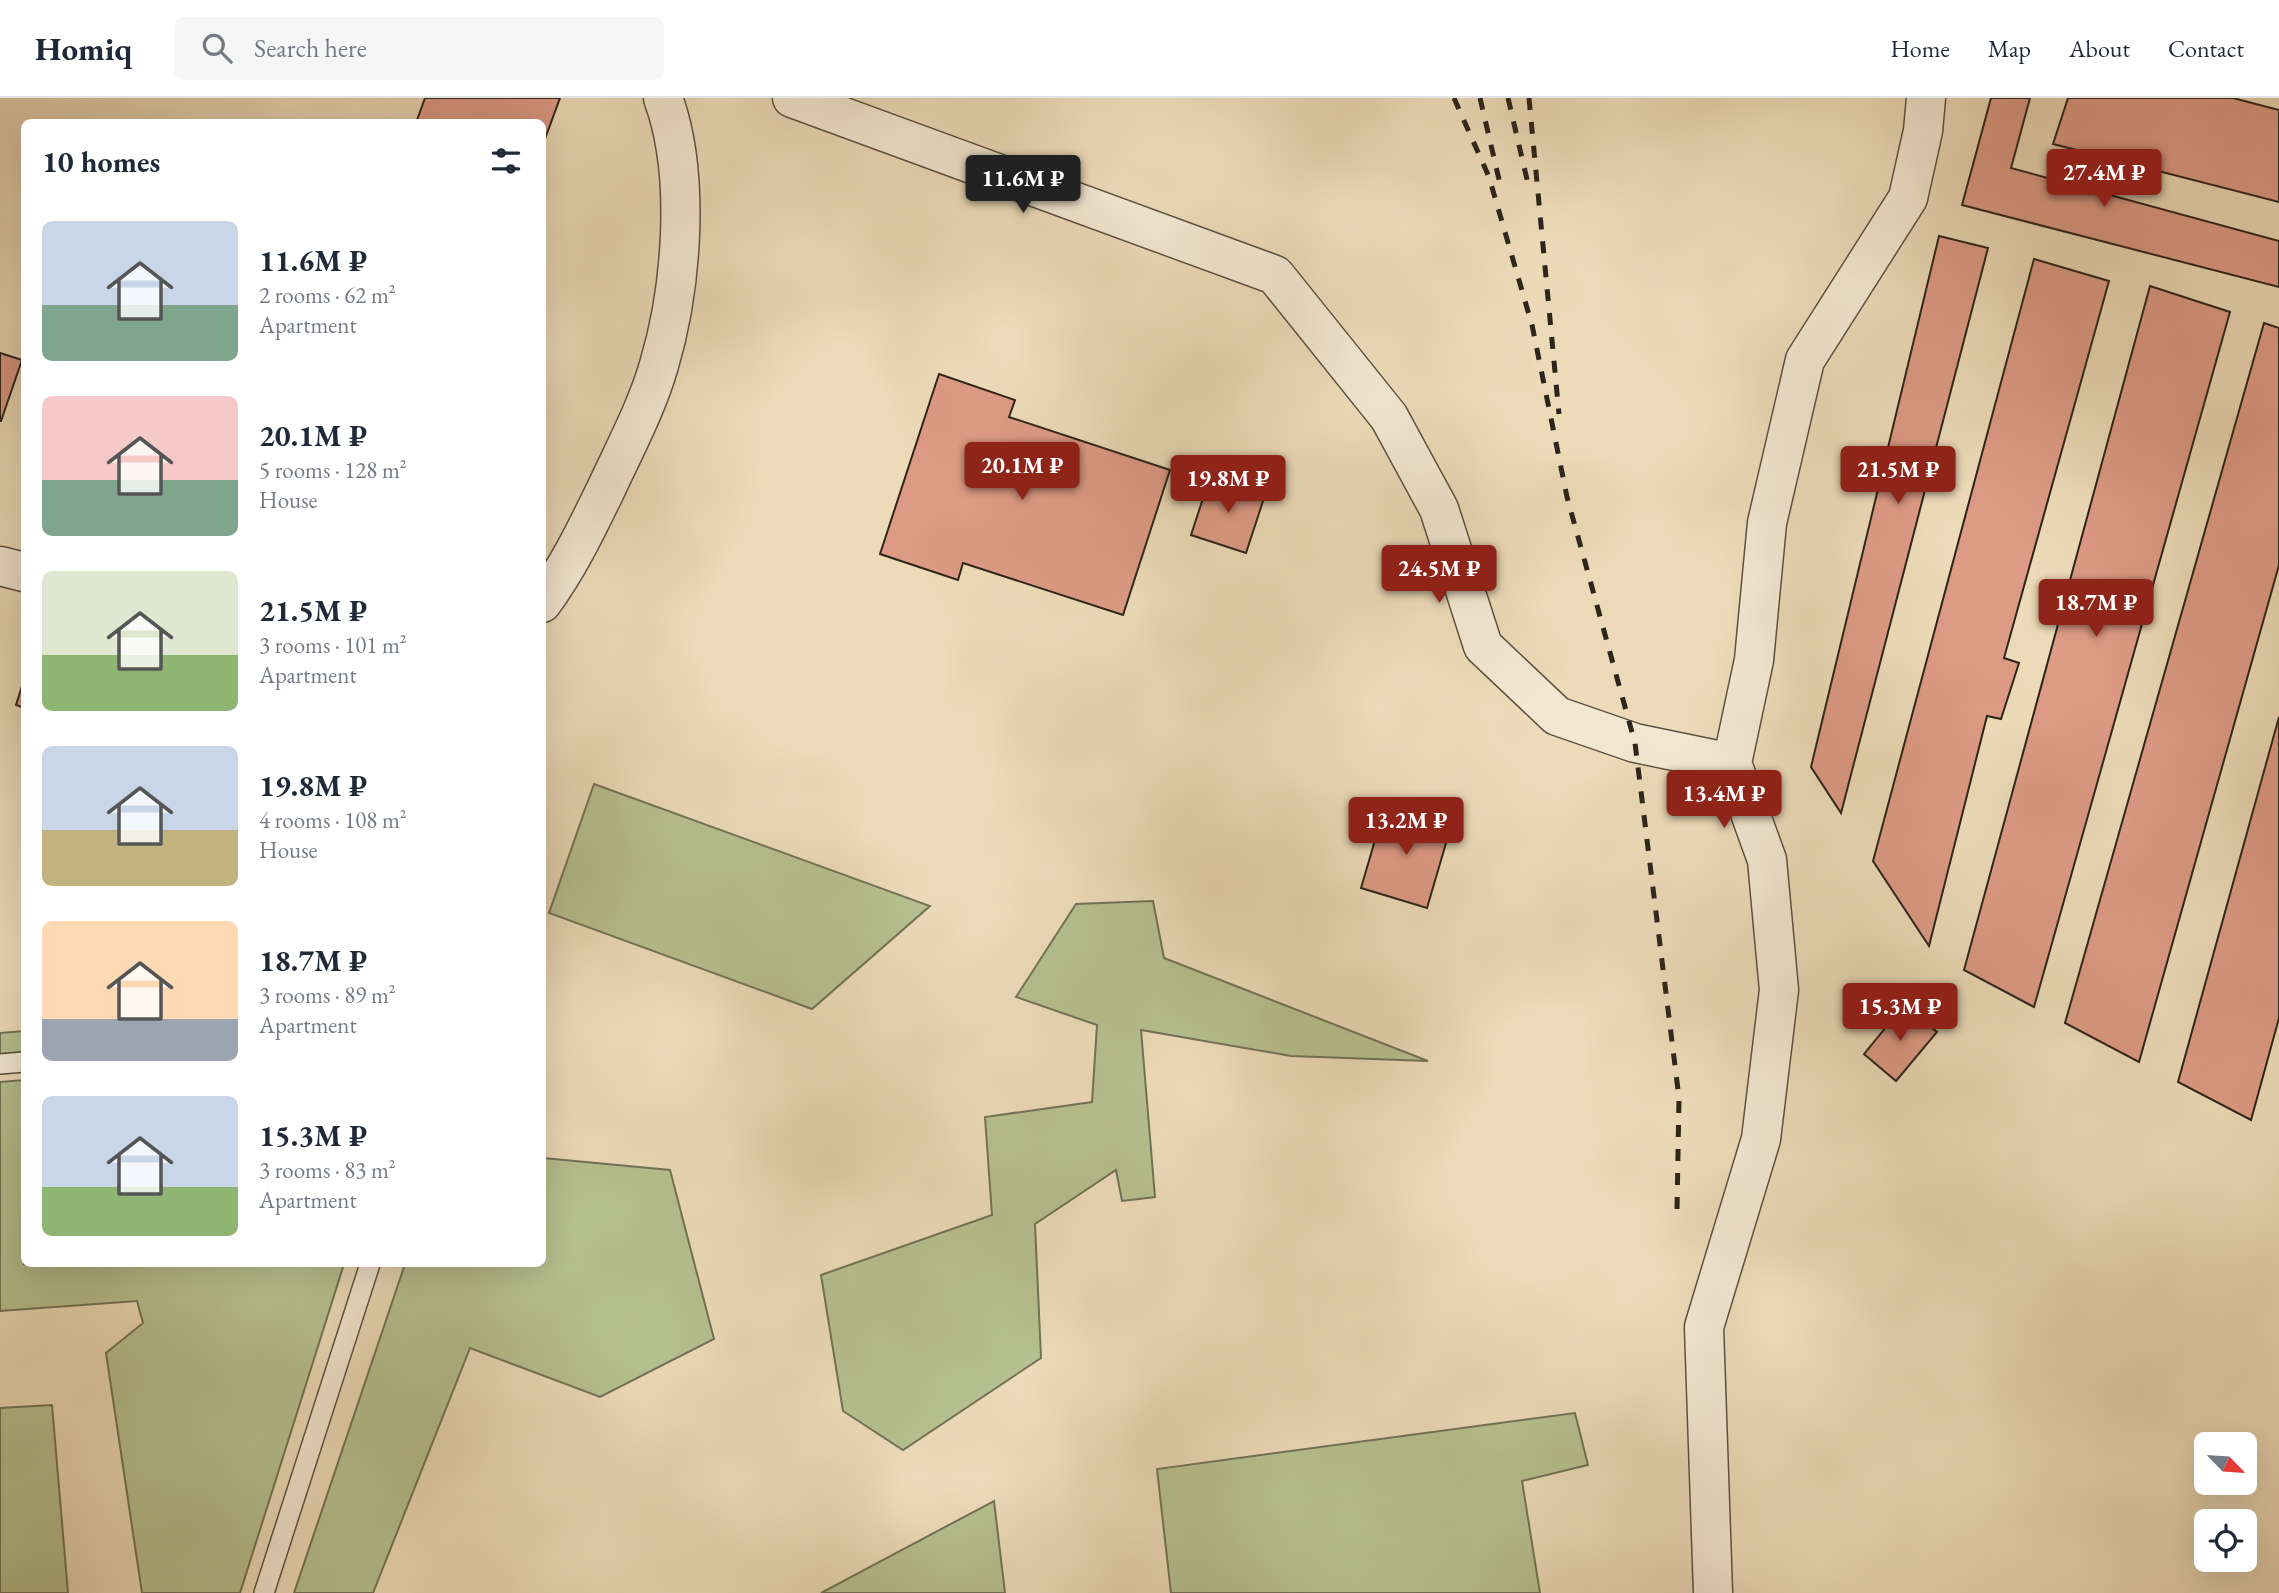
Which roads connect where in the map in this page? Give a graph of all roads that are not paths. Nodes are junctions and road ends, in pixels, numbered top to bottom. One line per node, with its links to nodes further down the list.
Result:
1 (663, 98): 6 (street)
2 (792, 98): 7 (street)
3 (1926, 98): 7 (street)
4 (0, 566): 5 (street)
5 (21, 571)
6 (546, 598)
7 (1732, 763): 12 (street)
8 (21, 1062): 9 (lane)
9 (0, 1064)
10 (369, 1267): 11 (lane)
11 (264, 1593)
12 (1713, 1593)

